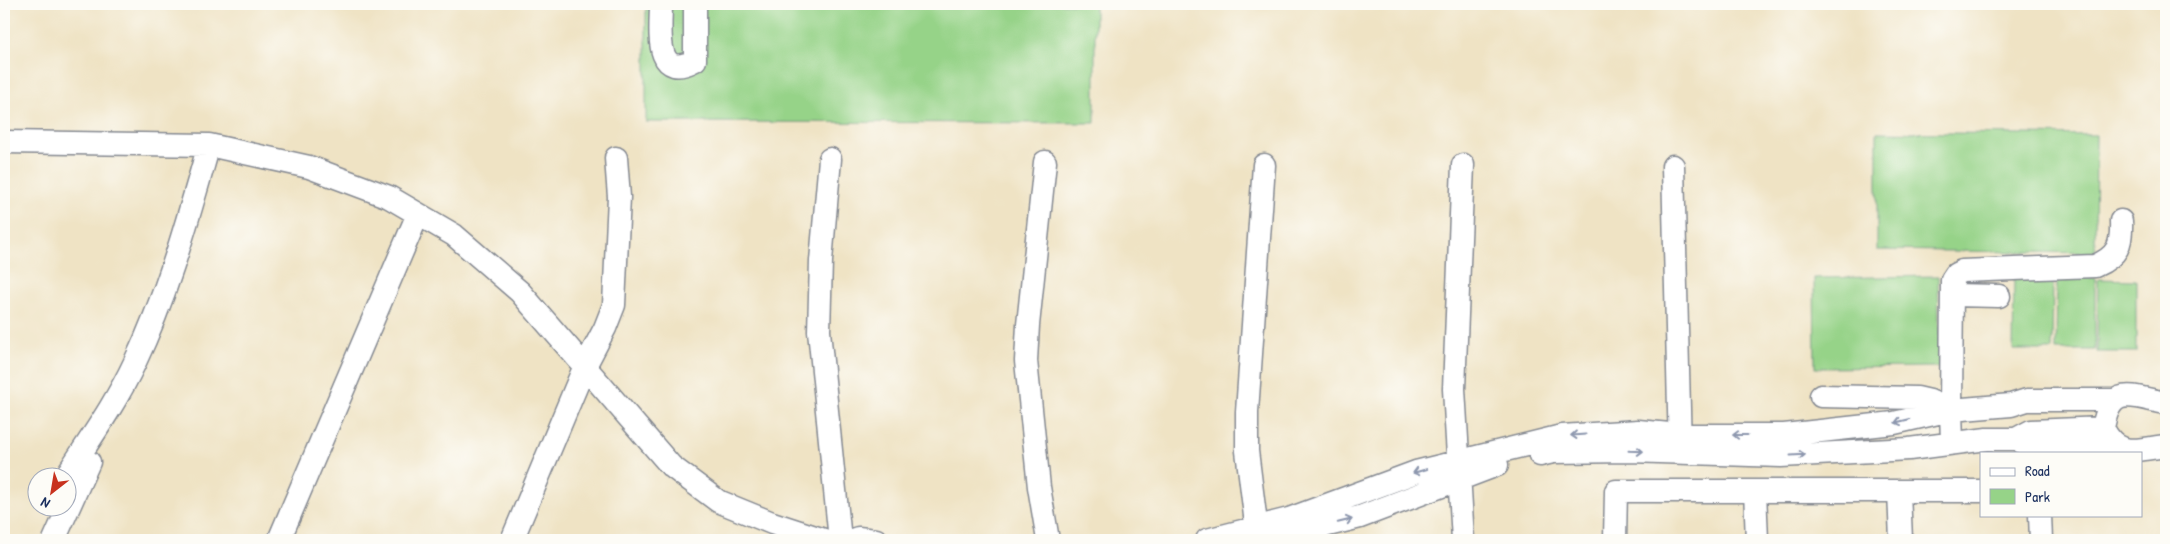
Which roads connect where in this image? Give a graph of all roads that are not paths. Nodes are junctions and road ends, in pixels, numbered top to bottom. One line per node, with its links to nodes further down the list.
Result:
1 (661, 4): 2 (street)
2 (695, 4)
3 (4, 142): 4 (street)
4 (209, 145): 11 (street); 21 (street)
5 (616, 158): 15 (street)
6 (830, 159): 40 (street)
7 (1045, 162): 43 (street)
8 (1264, 165): 34 (street)
9 (1464, 165): 28 (street)
10 (1673, 166): 24 (street)
11 (418, 214): 15 (street); 37 (street)
12 (2121, 221): 13 (street)
13 (1952, 295): 14 (street); 19 (street)
14 (1999, 296)
15 (584, 368): 38 (street); 39 (street)
16 (1821, 396): 19 (street)
17 (2166, 403): 20 (street)
18 (2013, 404): 19 (street); 20 (street); 22 (street)
19 (1951, 410): 23 (street); 24 (street, one-way to 24)
20 (2107, 414): 22 (street); 26 (street)
21 (100, 426): 27 (street); 36 (street)
22 (2013, 439): 23 (street); 26 (street)
23 (1952, 443): 24 (street, one-way to 23)
24 (1680, 444): 28 (street)
25 (2166, 446): 26 (street)
26 (2118, 448)
27 (73, 466)
28 (1460, 469): 34 (street); 45 (street)
29 (1755, 491): 30 (street); 46 (street); 47 (street)
30 (1899, 491): 31 (street); 48 (street)
31 (1980, 491)
32 (47, 516): 35 (street)
33 (2040, 516): 49 (street)
34 (1259, 536): 44 (street)
35 (37, 540)
36 (54, 540)
37 (279, 540)
38 (512, 540)
39 (824, 540)
40 (840, 540)
41 (852, 540): 42 (street)
42 (876, 540)
43 (1048, 540)
44 (1207, 540)
45 (1464, 540)
46 (1616, 540)
47 (1757, 540)
48 (1901, 540)
49 (2041, 540)

